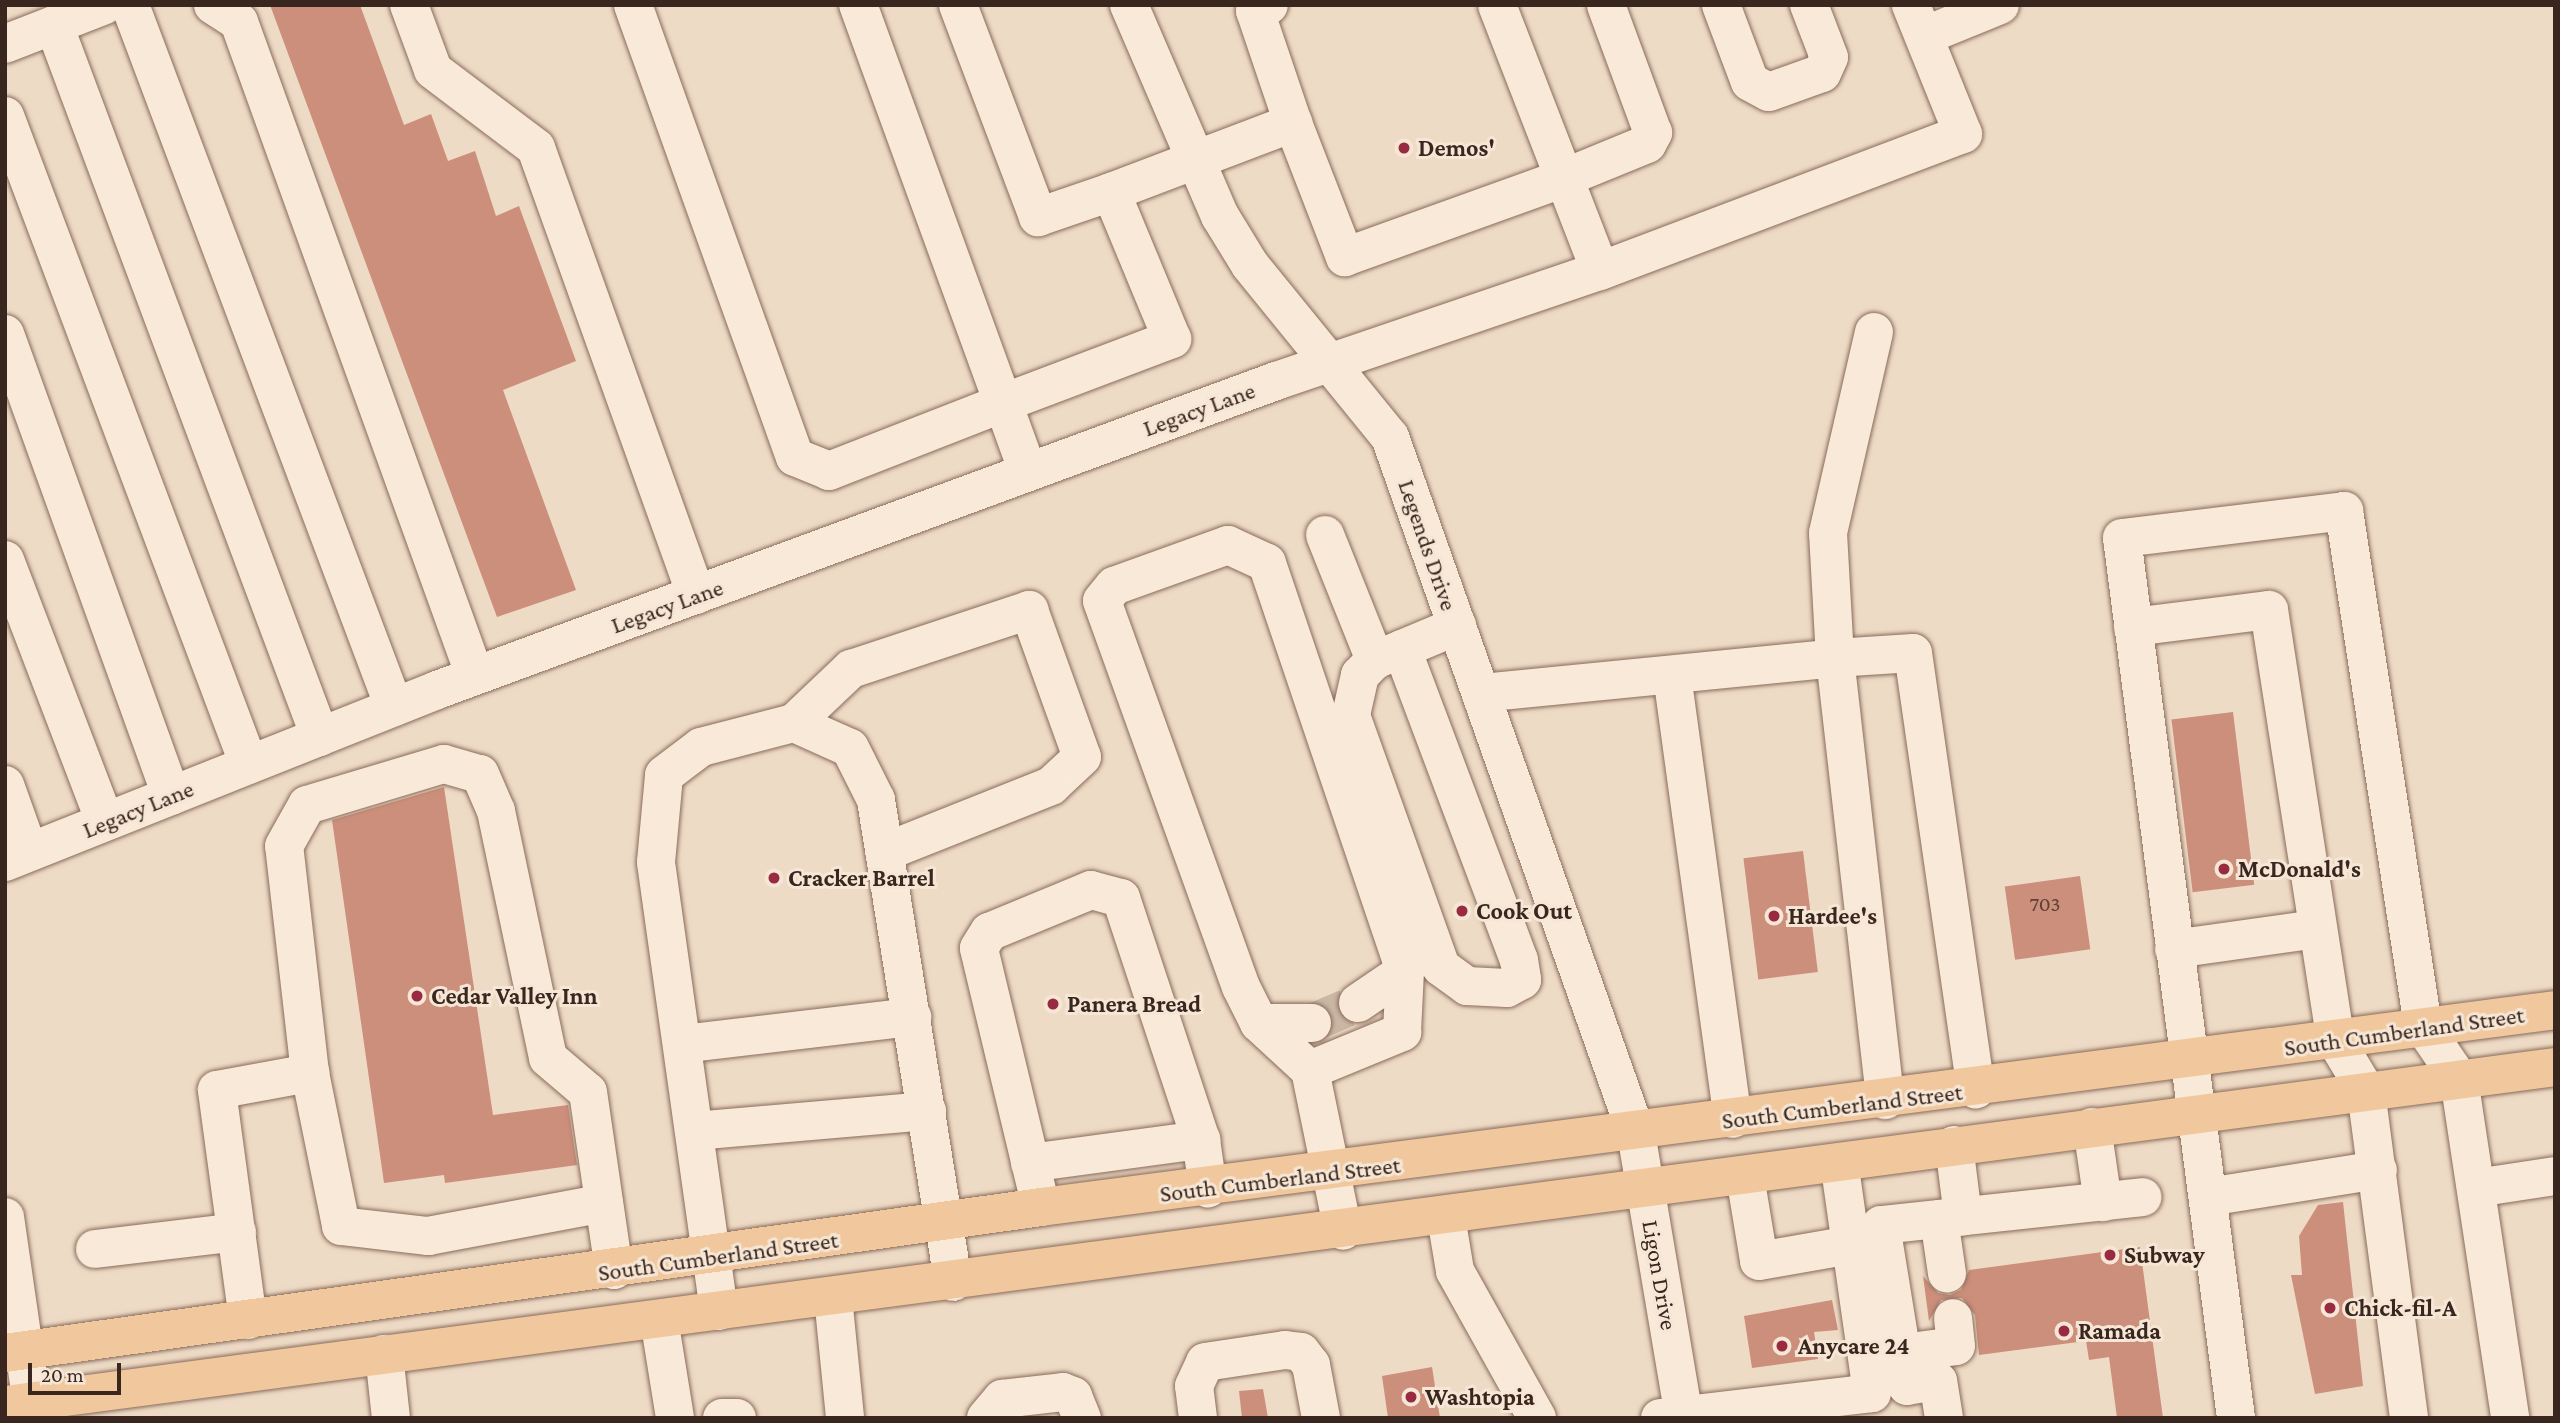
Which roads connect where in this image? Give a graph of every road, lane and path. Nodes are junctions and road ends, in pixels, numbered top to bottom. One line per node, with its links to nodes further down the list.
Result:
1 (105, 5): 16 (street)
2 (130, 5): 39 (street)
3 (213, 5): 37 (street)
4 (409, 5): 31 (street)
5 (633, 5): 27 (street)
6 (858, 5): 27 (street)
7 (958, 5): 22 (street)
8 (1129, 5): 20 (street, Legends Drive)
9 (1269, 5): 19 (street)
10 (1497, 5): 21 (street)
11 (1606, 5): 21 (street)
12 (1721, 5): 13 (street)
13 (1810, 5)
14 (2000, 5): 15 (street)
15 (1917, 21): 23 (street, Legacy Lane)
16 (54, 25): 17 (street); 41 (street)
17 (5, 44)
18 (5, 116): 42 (street)
19 (1293, 122): 20 (street); 21 (street)
20 (1195, 159): 22 (street); 26 (street, Legends Drive)
21 (1564, 178): 23 (street)
22 (1111, 192): 27 (street)
23 (1600, 271): 26 (street, Legacy Lane)
24 (1874, 332): 35 (street)
25 (5, 334): 44 (street)
26 (1333, 361): 28 (street, Legacy Lane); 32 (street, Legends Drive)
27 (1003, 403): 28 (street)
28 (1028, 472): 31 (street, Legacy Lane)
29 (1325, 535): 34 (street)
30 (5, 560): 45 (street)
31 (696, 595): 37 (street, Legacy Lane)
32 (1457, 626): 34 (street); 38 (street, Legends Drive)
33 (2133, 627): 48 (street); 49 (street); 56 (street)
34 (1388, 654): 34 (street)
35 (1835, 659): 36 (street); 64 (street); 66 (street)
36 (1672, 675): 38 (street); 69 (street)
37 (475, 676): 39 (street, Legacy Lane)
38 (1481, 693): 72 (street, Legends Drive)
39 (394, 708): 41 (street, Legacy Lane)
40 (794, 723): 46 (street); 46 (street); 58 (street)
41 (320, 737): 42 (street, Legacy Lane)
42 (249, 765): 44 (street, Legacy Lane)
43 (5, 785): 47 (street)
44 (171, 796): 45 (street, Legacy Lane)
45 (106, 822): 47 (street, Legacy Lane)
46 (885, 852): 53 (street)
47 (17, 857)
48 (2317, 929): 49 (street); 57 (street)
49 (2174, 949): 59 (street)
50 (1405, 971): 51 (street); 54 (street); 61 (street)
51 (1358, 1003)
52 (2555, 1010): 56 (main road, South Cumberland Street)
53 (912, 1017): 58 (street); 67 (street)
54 (1259, 1023): 55 (street); 61 (street)
55 (1312, 1023)
56 (2423, 1026): 57 (main road, South Cumberland Street); 63 (street)
57 (2336, 1041): 59 (main road, South Cumberland Street); 65 (street)
58 (682, 1044): 71 (street)
59 (2188, 1061): 64 (main road, South Cumberland Street); 68 (street)
60 (2555, 1067): 63 (main road)
61 (1310, 1070): 78 (street)
62 (310, 1073): 87 (street); 87 (street); 94 (street)
63 (2459, 1079): 65 (main road); 82 (street)
64 (1976, 1089): 66 (main road, South Cumberland Street)
65 (2366, 1091): 68 (main road); 77 (street)
66 (1885, 1100): 69 (main road, South Cumberland Street)
67 (927, 1111): 71 (street); 92 (street)
68 (2196, 1113): 70 (main road); 85 (street)
69 (1733, 1119): 72 (main road, South Cumberland Street)
70 (2092, 1126): 74 (main road); 86 (street)
71 (694, 1130): 97 (street)
72 (1636, 1133): 78 (main road, South Cumberland Street); 83 (street, Ligon Drive)
73 (1201, 1140): 76 (street); 76 (street); 81 (street)
74 (1954, 1146): 75 (main road); 91 (street)
75 (1839, 1162): 79 (main road); 95 (street)
76 (1030, 1163): 88 (street)
77 (2378, 1170): 85 (street); 123 (street)
78 (1332, 1174): 81 (main road, South Cumberland Street); 93 (street)
79 (1745, 1175): 83 (main road); 95 (street)
80 (2555, 1176): 82 (street)
81 (1208, 1188): 88 (main road, South Cumberland Street)
82 (2476, 1188): 124 (street)
83 (1646, 1190): 90 (main road); 110 (street, Ligon Drive)
84 (2143, 1196): 86 (street)
85 (2208, 1197): 122 (street)
86 (2103, 1202): 91 (street)
87 (604, 1203): 98 (street)
88 (1041, 1207): 92 (main road, South Cumberland Street)
89 (5, 1217): 106 (street)
90 (1447, 1217): 93 (main road); 120 (street)
91 (1951, 1218): 99 (street); 108 (street)
92 (946, 1226): 97 (main road, South Cumberland Street); 100 (street)
93 (1343, 1231): 100 (main road)
94 (237, 1232): 96 (street); 105 (street)
95 (1851, 1245): 108 (street)
96 (95, 1249)
97 (712, 1258): 98 (main road, South Cumberland Street); 102 (street)
98 (614, 1270): 105 (main road, South Cumberland Street)
99 (1947, 1273)
100 (953, 1282): 101 (main road)
101 (833, 1297): 102 (main road); 115 (street)
102 (719, 1311): 104 (main road)
103 (1953, 1318): 108 (street)
104 (659, 1319): 107 (main road); 112 (street)
105 (248, 1320): 106 (main road, South Cumberland Street)
106 (15, 1351): 109 (street)
107 (384, 1354): 109 (main road); 111 (street)
108 (1893, 1377): 110 (street); 121 (street)
109 (24, 1408)
110 (1676, 1416)
111 (391, 1418)
112 (675, 1418)
113 (722, 1418): 114 (street)
114 (737, 1418)
115 (845, 1418)
116 (986, 1418): 117 (street)
117 (1082, 1418)
118 (1198, 1418): 119 (street)
119 (1321, 1418)
120 (1537, 1418)
121 (1944, 1418)
122 (2236, 1418)
123 (2409, 1418)
124 (2510, 1418)

